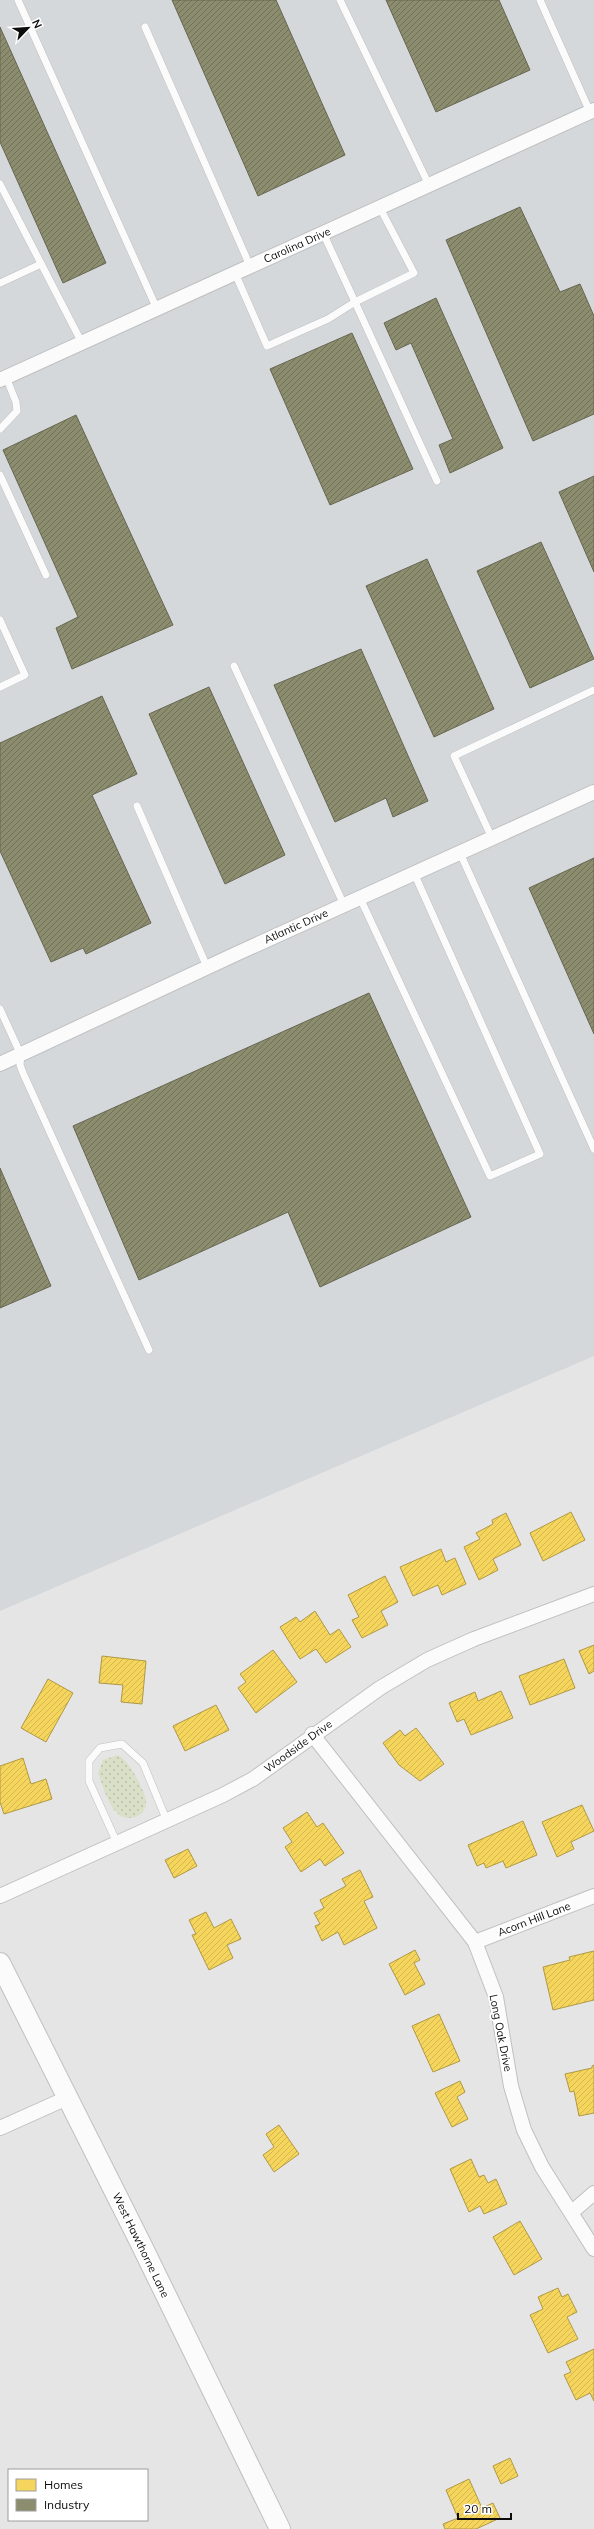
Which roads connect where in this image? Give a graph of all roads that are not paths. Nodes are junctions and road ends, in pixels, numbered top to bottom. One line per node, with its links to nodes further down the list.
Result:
1 (18, 0): 15 (lane)
2 (340, 0): 7 (lane)
3 (540, 0): 5 (lane)
4 (145, 27): 11 (lane)
5 (592, 111): 7 (street, Carolina Drive)
6 (0, 184): 10 (lane)
7 (429, 185): 8 (street, Carolina Drive)
8 (380, 208): 9 (street, Carolina Drive); 14 (lane)
9 (323, 233): 11 (street, Carolina Drive); 14 (lane)
10 (41, 264): 13 (lane); 16 (lane)
11 (250, 266): 12 (street, Carolina Drive)
12 (235, 273): 14 (lane); 15 (street, Carolina Drive)
13 (0, 283)
14 (355, 302): 20 (lane)
15 (157, 309): 16 (street, Carolina Drive)
16 (82, 343): 17 (street, Carolina Drive)
17 (3, 378): 18 (lane)
18 (0, 429)
19 (0, 475): 21 (lane)
20 (437, 481)
21 (46, 575)
22 (0, 620): 24 (lane)
23 (234, 666): 32 (lane)
24 (0, 687)
25 (594, 690): 28 (lane)
26 (594, 792): 28 (street, Atlantic Drive)
27 (137, 806): 33 (lane)
28 (492, 838): 29 (street, Atlantic Drive)
29 (460, 853): 30 (street, Atlantic Drive); 37 (lane)
30 (414, 873): 31 (street, Atlantic Drive); 31 (lane)
31 (360, 898): 32 (street, Atlantic Drive)
32 (344, 905): 33 (street, Atlantic Drive)
33 (207, 967): 35 (street, Atlantic Drive)
34 (0, 1009): 35 (lane)
35 (21, 1055): 36 (street, Atlantic Drive); 38 (lane)
36 (0, 1064)
37 (594, 1149)
38 (149, 1350)
39 (594, 1594): 40 (street, Woodside Drive)
40 (312, 1734): 41 (street, Woodside Drive); 45 (street, Long Oak Drive)
41 (167, 1821): 42 (street, Woodside Drive); 42 (lane)
42 (117, 1843): 43 (street, Woodside Drive)
43 (0, 1896)
44 (594, 1896): 45 (street, Acorn Hill Lane)
45 (474, 1942): 50 (street, Long Oak Drive)
46 (0, 1963): 47 (street, West Hawthorne Lane)
47 (67, 2098): 48 (street); 52 (street, West Hawthorne Lane)
48 (0, 2128)
49 (594, 2193): 50 (street)
50 (572, 2212): 51 (street, Long Oak Drive)
51 (594, 2249)
52 (280, 2529)

